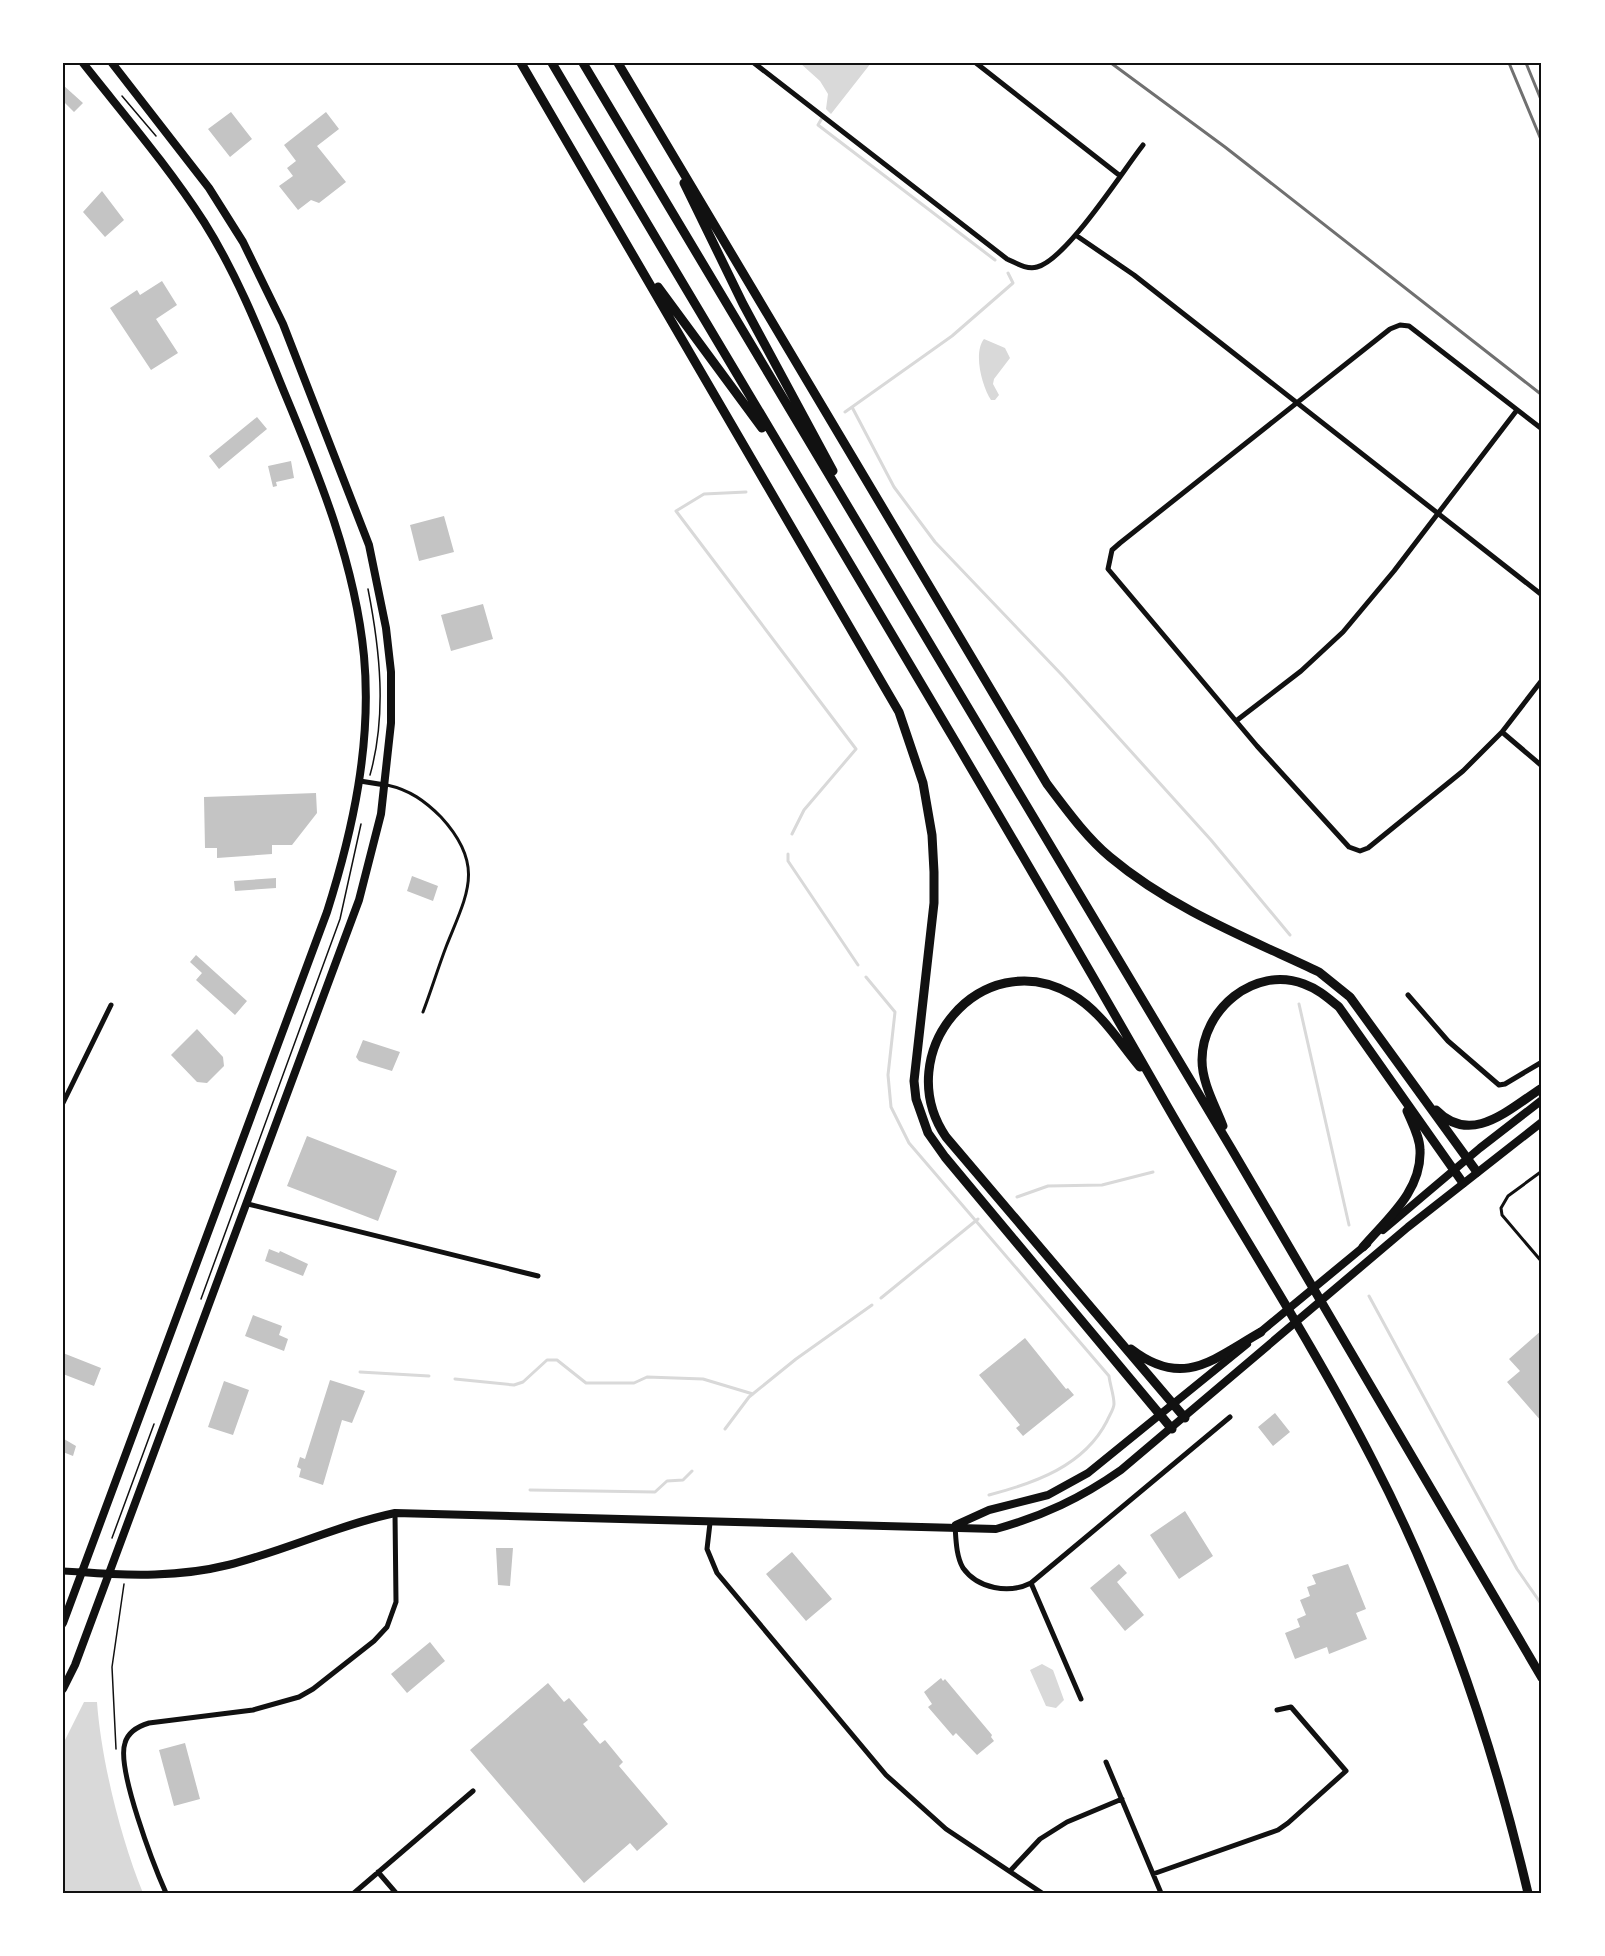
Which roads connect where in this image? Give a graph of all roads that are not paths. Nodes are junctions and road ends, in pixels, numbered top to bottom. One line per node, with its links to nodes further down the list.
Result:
1 (83, 63): 25 (main road)
2 (112, 63): 26 (main road)
3 (521, 63): 12 (highway)
4 (552, 63): 17 (highway)
5 (583, 63): 19 (highway)
6 (618, 63): 9 (highway)
7 (754, 63): 13 (street)
8 (976, 63): 11 (street)
9 (655, 124): 19 (highway); 33 (highway)
10 (1143, 145): 11 (street)
11 (1119, 175): 13 (street)
12 (612, 217): 17 (highway); 51 (highway)
13 (1077, 236): 14 (street)
14 (1294, 402): 15 (street); 18 (street); 22 (street)
15 (1517, 410): 16 (street); 18 (street)
16 (1542, 429)
17 (786, 460): 32 (highway)
18 (1438, 513): 20 (street); 22 (street)
19 (883, 563): 38 (highway)
20 (1542, 595)
21 (1542, 680): 23 (street)
22 (1236, 721): 23 (street)
23 (1502, 732): 24 (street)
24 (1542, 766)
25 (364, 782): 26 (street); 59 (main road)
26 (385, 785): 29 (lane); 44 (main road)
27 (1408, 995): 30 (street)
28 (111, 1005): 36 (street)
29 (423, 1012)
30 (1542, 1062)
31 (1542, 1088): 33 (highway)
32 (1157, 1089): 49 (highway); 78 (highway)
33 (1418, 1092): 39 (highway)
34 (1401, 1098): 38 (highway); 40 (highway); 45 (highway)
35 (1542, 1101): 39 (main road)
36 (63, 1104)
37 (1542, 1122): 42 (main road)
38 (1231, 1148): 63 (highway)
39 (1467, 1159): 40 (main road); 42 (highway)
40 (1454, 1170): 43 (highway); 45 (main road)
41 (1542, 1171): 46 (lane)
42 (1477, 1172): 43 (main road)
43 (1463, 1183): 53 (main road)
44 (248, 1204): 47 (street); 60 (main road)
45 (1363, 1247): 48 (main road)
46 (1542, 1262)
47 (538, 1276)
48 (1261, 1332): 49 (highway); 50 (main road)
49 (1115, 1337): 50 (highway)
50 (1174, 1405): 51 (main road); 53 (highway)
51 (1162, 1415): 54 (highway); 57 (main road)
52 (1230, 1417): 61 (street)
53 (1185, 1418): 54 (main road)
54 (1172, 1429): 57 (main road)
55 (395, 1513): 56 (main road); 60 (main road); 73 (street)
56 (710, 1523): 57 (main road); 70 (street)
57 (955, 1526): 61 (street)
58 (63, 1571): 59 (street)
59 (81, 1572): 60 (main road); 62 (main road)
60 (108, 1574): 64 (main road)
61 (1031, 1583): 65 (street)
62 (63, 1623)
63 (1542, 1678)
64 (63, 1689)
65 (1081, 1699)
66 (1277, 1710): 72 (street)
67 (1106, 1762): 69 (street)
68 (473, 1791): 71 (street)
69 (1122, 1799): 70 (street); 72 (street)
70 (1011, 1870): 76 (street)
71 (378, 1872): 74 (street); 75 (street)
72 (1154, 1874): 77 (street)
73 (166, 1893)
74 (354, 1893)
75 (396, 1893)
76 (1041, 1893)
77 (1161, 1893)
78 (1528, 1893)

